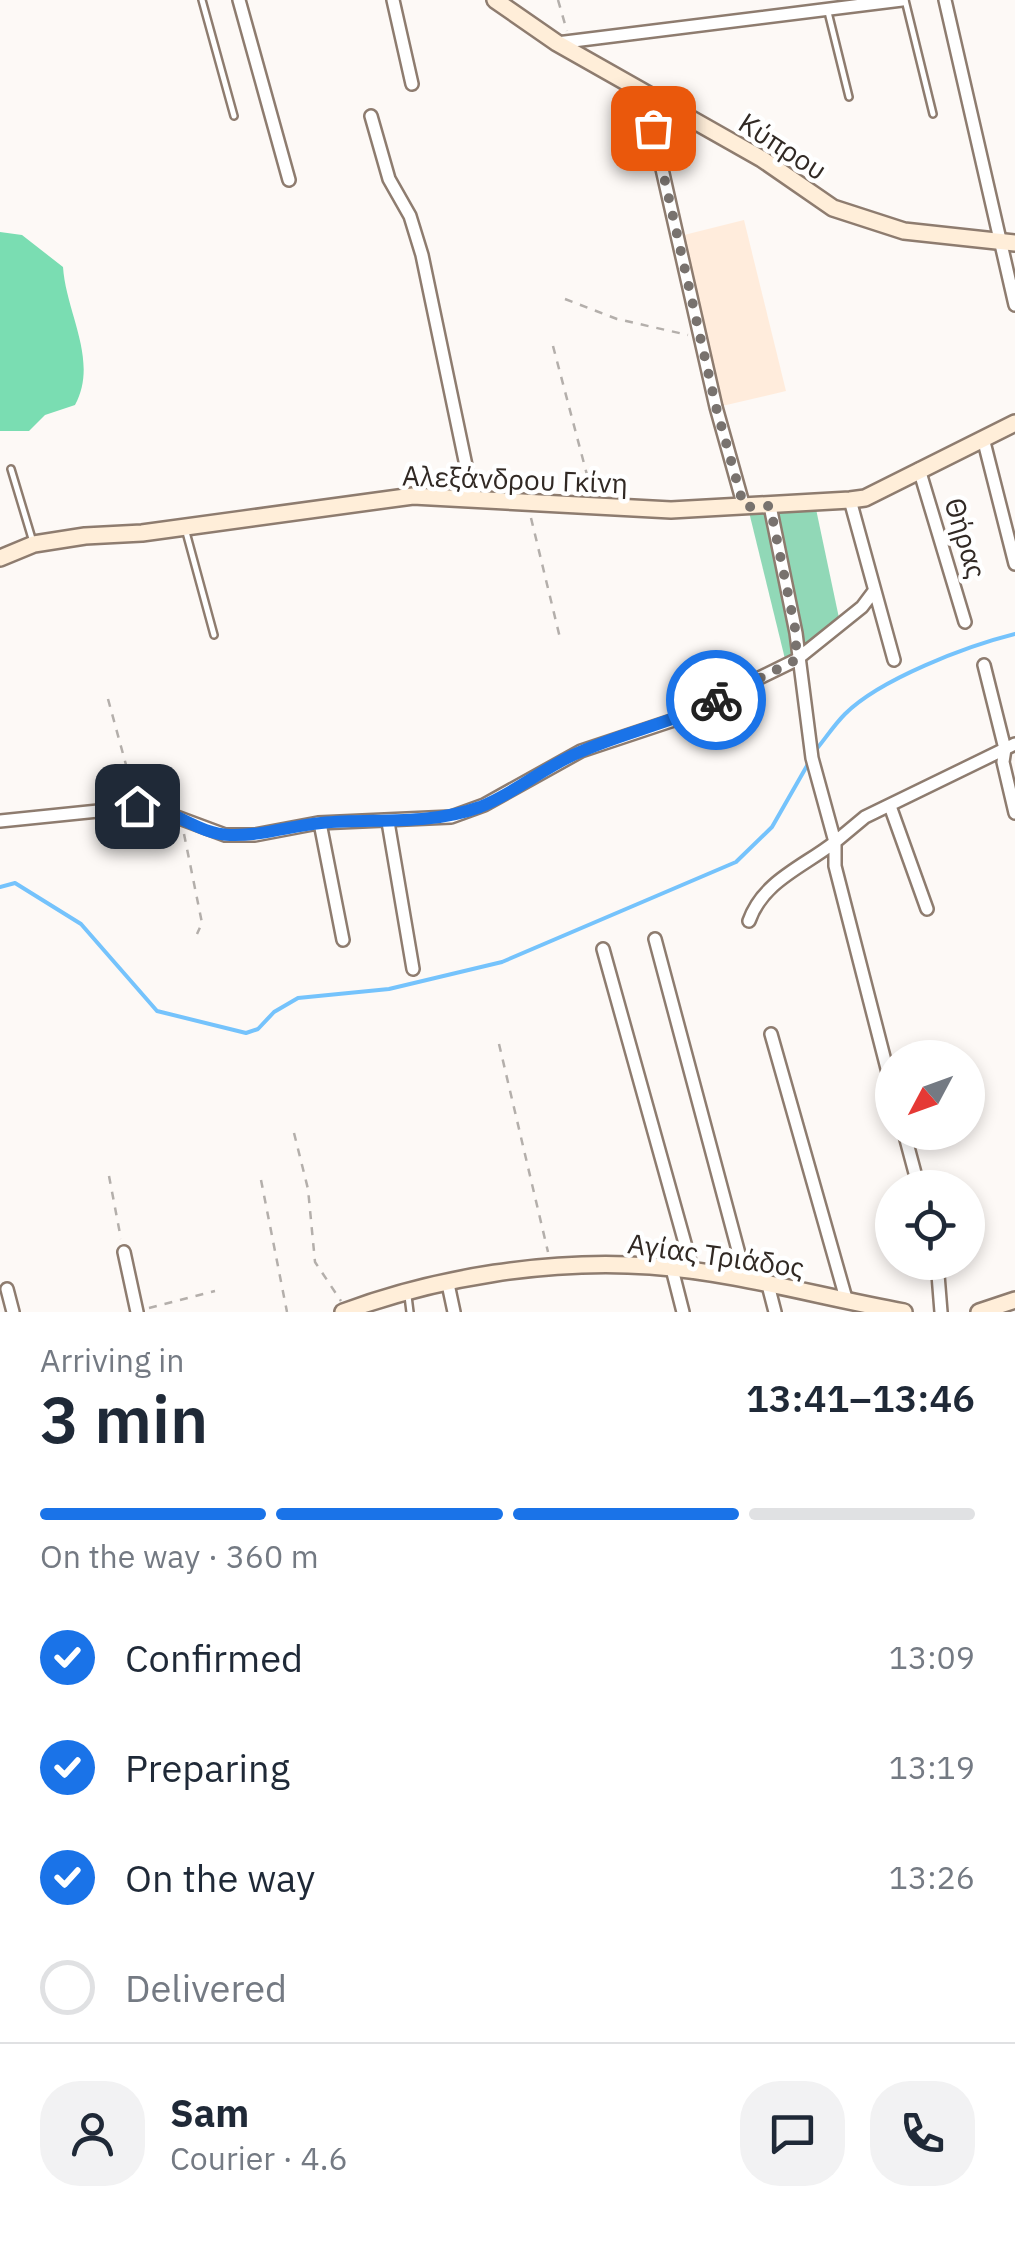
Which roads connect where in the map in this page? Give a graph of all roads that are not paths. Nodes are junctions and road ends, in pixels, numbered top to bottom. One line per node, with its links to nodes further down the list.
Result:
1 (202, 0): 14 (lane)
2 (239, 0): 16 (street)
3 (394, 0): 10 (street)
4 (495, 0): 9 (street, Κύπρου)
5 (903, 0): 7 (street); 13 (lane)
6 (945, 0): 17 (street)
7 (884, 1): 8 (street)
8 (828, 10): 9 (street); 12 (lane)
9 (564, 42): 11 (street, Κύπρου)
10 (412, 84)
11 (645, 94): 17 (street, Κύπρου); 26 (street)
12 (849, 97)
13 (933, 114)
14 (234, 116)
15 (370, 116): 23 (street)
16 (288, 180)
17 (1007, 242): 18 (street)
18 (1015, 305)
19 (1015, 423): 20 (street, Αλεξάνδρου Γκίνη)
20 (983, 438): 22 (street, Αλεξάνδρου Γκίνη); 30 (street)
21 (12, 469): 28 (lane)
22 (920, 469): 24 (street, Αλεξάνδρου Γκίνη); 32 (street, Θήρας)
23 (473, 498): 26 (street, Αλεξάνδρου Γκίνη); 27 (street, Αλεξάνδρου Γκίνη)
24 (850, 500): 25 (street, Αλεξάνδρου Γκίνη); 31 (street)
25 (770, 506): 26 (street, Αλεξάνδρου Γκίνη); 34 (street)
26 (744, 507)
27 (185, 527): 28 (street, Αλεξάνδρου Γκίνη); 33 (lane)
28 (34, 544): 29 (street, Αλεξάνδρου Γκίνη)
29 (0, 558)
30 (1015, 564)
31 (874, 590): 34 (street); 35 (street)
32 (965, 622)
33 (214, 635)
34 (796, 660): 41 (street); 43 (street)
35 (894, 660)
36 (984, 665): 37 (street)
37 (1010, 746): 38 (street); 39 (street)
38 (890, 806): 43 (street); 44 (street)
39 (1015, 813)
40 (0, 821): 42 (street)
41 (388, 822): 42 (street); 49 (street)
42 (320, 823): 47 (street)
43 (835, 842): 45 (street); 51 (street)
44 (927, 909)
45 (749, 921)
46 (655, 939): 55 (street)
47 (343, 940)
48 (603, 949): 54 (street)
49 (413, 970)
50 (771, 1034): 62 (street)
51 (880, 1040)
52 (124, 1252): 65 (street)
53 (672, 1269): 54 (street, Αγίας Τριάδος); 57 (street, Αγίας Τριάδος); 69 (street)
54 (693, 1272): 55 (street, Αγίας Τριάδος)
55 (746, 1280): 58 (street, Αγίας Τριάδος)
56 (938, 1280): 72 (street)
57 (448, 1284): 60 (street, Αγίας Τριάδος); 68 (street)
58 (768, 1284): 62 (street, Αγίας Τριάδος); 70 (street)
59 (7, 1289): 64 (street)
60 (407, 1293): 63 (street, Αγίας Τριάδος); 67 (lane)
61 (1015, 1300): 73 (street)
62 (847, 1302): 71 (street, Αγίας Τριάδος)
63 (381, 1306): 66 (street, Αγίας Τριάδος)
64 (12, 1312)
65 (137, 1312)
66 (344, 1312)
67 (410, 1312)
68 (454, 1312)
69 (682, 1312)
70 (775, 1312)
71 (904, 1312)
72 (941, 1312)
73 (979, 1312)

